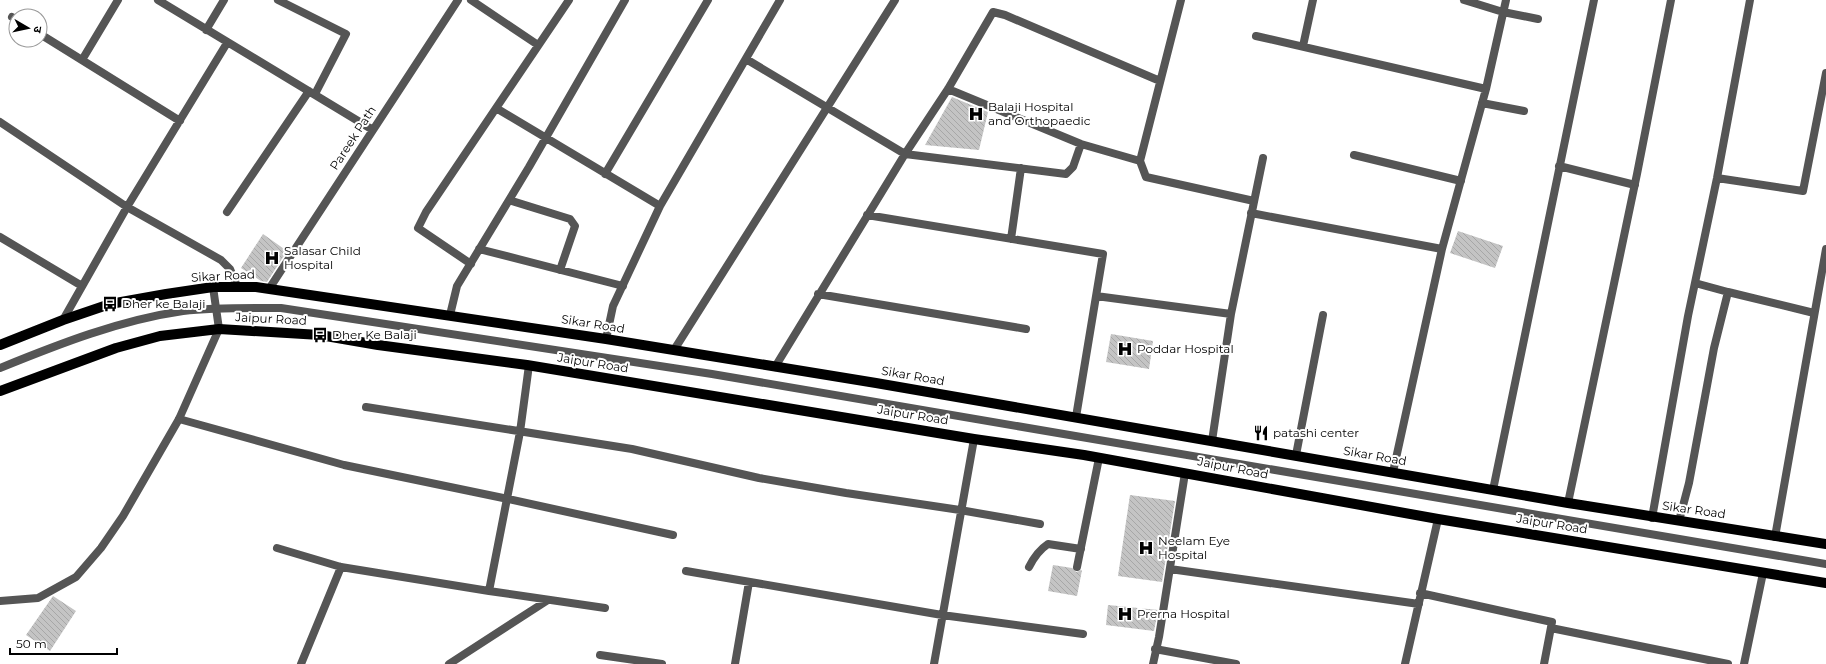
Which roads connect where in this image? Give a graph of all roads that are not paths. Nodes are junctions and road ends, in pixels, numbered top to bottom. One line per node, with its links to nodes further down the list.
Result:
1 (118, 0): 28 (street)
2 (158, 0): 21 (street)
3 (224, 0): 21 (street)
4 (278, 0): 33 (street)
5 (458, 0): 40 (street, Pareek Path)
6 (472, 0): 25 (street)
7 (569, 0): 25 (street)
8 (625, 0): 41 (street)
9 (708, 0): 49 (street)
10 (780, 0): 27 (street)
11 (895, 0): 36 (street)
12 (1181, 0): 30 (street)
13 (1313, 0): 26 (street)
14 (1464, 0): 19 (street)
15 (1506, 0): 19 (street)
16 (1594, 0): 47 (street)
17 (1671, 0): 52 (street)
18 (1750, 0): 50 (street)
19 (1503, 12): 20 (street); 32 (street)
20 (1538, 19)
21 (206, 30): 24 (street)
22 (1256, 36): 26 (street)
23 (48, 39): 28 (street)
24 (227, 43): 33 (street); 38 (street)
25 (538, 45): 35 (street)
26 (1303, 46): 32 (street)
27 (746, 59): 36 (street); 55 (street)
28 (82, 60): 38 (street)
29 (1826, 74): 50 (street)
30 (1160, 81): 31 (street); 46 (street)
31 (948, 89): 42 (street); 43 (street)
32 (1486, 89): 34 (street)
33 (312, 92): 40 (street); 57 (street)
34 (1482, 102): 37 (street); 51 (street)
35 (496, 108): 41 (street); 65 (street)
36 (827, 108): 43 (street); 86 (street)
37 (1524, 111)
38 (180, 121): 56 (street)
39 (0, 122): 56 (street)
40 (373, 130): 72 (street, Pareek Path)
41 (545, 139): 49 (street); 53 (street)
42 (1081, 144): 46 (street); 48 (street)
43 (905, 154): 48 (street); 59 (street)
44 (1354, 155): 51 (street)
45 (1263, 158): 54 (street)
46 (1140, 161): 54 (street)
47 (1559, 166): 52 (street); 101 (street)
48 (1021, 168): 61 (street)
49 (605, 174): 55 (street)
50 (1717, 178): 67 (street)
51 (1461, 181): 63 (street)
52 (1635, 185): 103 (street)
53 (510, 200): 62 (street); 66 (street)
54 (1254, 201): 58 (street)
55 (660, 206): 70 (street)
56 (127, 207): 68 (street); 69 (street)
57 (227, 212)
58 (1252, 213): 63 (street); 78 (street)
59 (867, 215): 61 (street); 74 (street)
60 (0, 237): 68 (street)
61 (1011, 239): 75 (street)
62 (479, 249): 65 (street); 66 (street)
63 (1442, 249): 99 (street)
64 (1826, 249): 77 (street)
65 (471, 264): 79 (street)
66 (560, 270): 70 (street)
67 (1695, 282): 73 (street); 105 (street)
68 (82, 286): 81 (street)
69 (237, 286): 71 (main road, Sikar Road); 72 (main road, Sikar Road)
70 (623, 286): 84 (street)
71 (214, 287): 76 (street); 81 (main road, Sikar Road)
72 (269, 288): 79 (main road, Sikar Road)
73 (1728, 292): 77 (street); 107 (street)
74 (818, 294): 83 (street); 88 (street)
75 (1096, 296): 78 (street); 92 (street)
76 (217, 308): 82 (street); 89 (street); 114 (street)
77 (1814, 312): 110 (street)
78 (1231, 314): 96 (street)
79 (450, 315): 84 (main road, Sikar Road)
80 (1323, 315): 97 (street)
81 (63, 320): 85 (main road, Sikar Road)
82 (219, 329): 87 (main road, Jaipur Road); 90 (main road, Jaipur Road); 93 (street)
83 (1026, 329)
84 (606, 339): 86 (main road, Sikar Road)
85 (0, 345)
86 (674, 350): 88 (main road, Sikar Road)
87 (529, 365): 94 (street); 95 (main road, Jaipur Road)
88 (775, 367): 92 (main road, Sikar Road)
89 (0, 368)
90 (0, 391)
91 (366, 406): 94 (street)
92 (1076, 417): 96 (main road, Sikar Road)
93 (179, 419): 102 (street); 126 (street)
94 (520, 432): 102 (street); 104 (street)
95 (974, 439): 98 (main road, Jaipur Road); 104 (street)
96 (1212, 441): 97 (main road, Sikar Road)
97 (1296, 455): 99 (main road, Sikar Road)
98 (1099, 458): 100 (main road, Jaipur Road); 113 (street)
99 (1393, 472): 101 (main road, Sikar Road)
100 (1185, 473): 106 (main road, Jaipur Road); 118 (street)
101 (1493, 490): 103 (main road, Sikar Road)
102 (508, 499): 109 (street); 123 (street)
103 (1568, 503): 105 (main road, Sikar Road)
104 (960, 510): 108 (street); 129 (street)
105 (1652, 518): 107 (main road, Sikar Road)
106 (1438, 519): 120 (main road, Jaipur Road); 124 (street)
107 (1679, 521): 110 (main road, Sikar Road)
108 (1040, 524)
109 (673, 535)
110 (1775, 537): 111 (main road, Sikar Road)
111 (1826, 544)
112 (277, 548): 115 (street)
113 (1081, 549): 116 (street); 117 (street)
114 (1826, 564)
115 (341, 567): 123 (street); 135 (street)
116 (1030, 567)
117 (1077, 567)
118 (1170, 569): 127 (street); 132 (street)
119 (686, 571): 121 (street)
120 (1763, 572): 122 (main road, Jaipur Road); 145 (street)
121 (749, 582): 129 (street); 138 (street)
122 (1826, 583)
123 (489, 591): 125 (street)
124 (1420, 594): 127 (street); 130 (street)
125 (548, 600): 128 (street); 136 (street)
126 (0, 601)
127 (1419, 604): 142 (street)
128 (605, 608)
129 (942, 615): 131 (street); 139 (street)
130 (1551, 628): 143 (street); 144 (street)
131 (1083, 634)
132 (1155, 649): 140 (street); 141 (street)
133 (600, 655): 134 (street)
134 (632, 662): 137 (street)
135 (301, 664)
136 (449, 664)
137 (662, 664)
138 (735, 664)
139 (934, 664)
140 (1153, 664)
141 (1236, 664)
142 (1405, 664)
143 (1544, 664)
144 (1728, 664)
145 (1744, 664)

